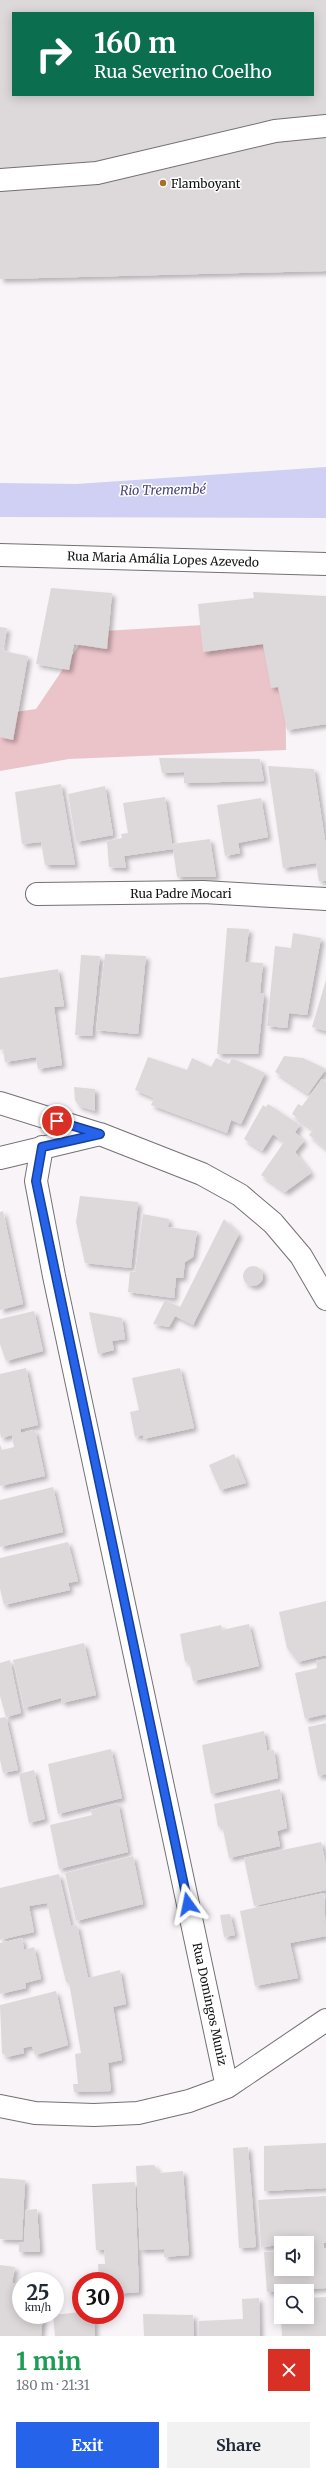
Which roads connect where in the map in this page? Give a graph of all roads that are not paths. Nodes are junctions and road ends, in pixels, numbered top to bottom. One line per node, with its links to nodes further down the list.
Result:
1 (326, 126): 2 (street)
2 (0, 180)
3 (0, 555): 4 (street, Rua Maria Amália Lopes Azevedo)
4 (326, 564)
5 (37, 894): 6 (street, Rua Padre Mocari)
6 (326, 899)
7 (0, 1103): 8 (street)
8 (100, 1134): 9 (street); 11 (street)
9 (42, 1147): 10 (street); 13 (street, Rua Domingos Muniz)
10 (0, 1158)
11 (326, 1300)
12 (326, 2020): 13 (street)
13 (227, 2086): 14 (street)
14 (0, 2106)

